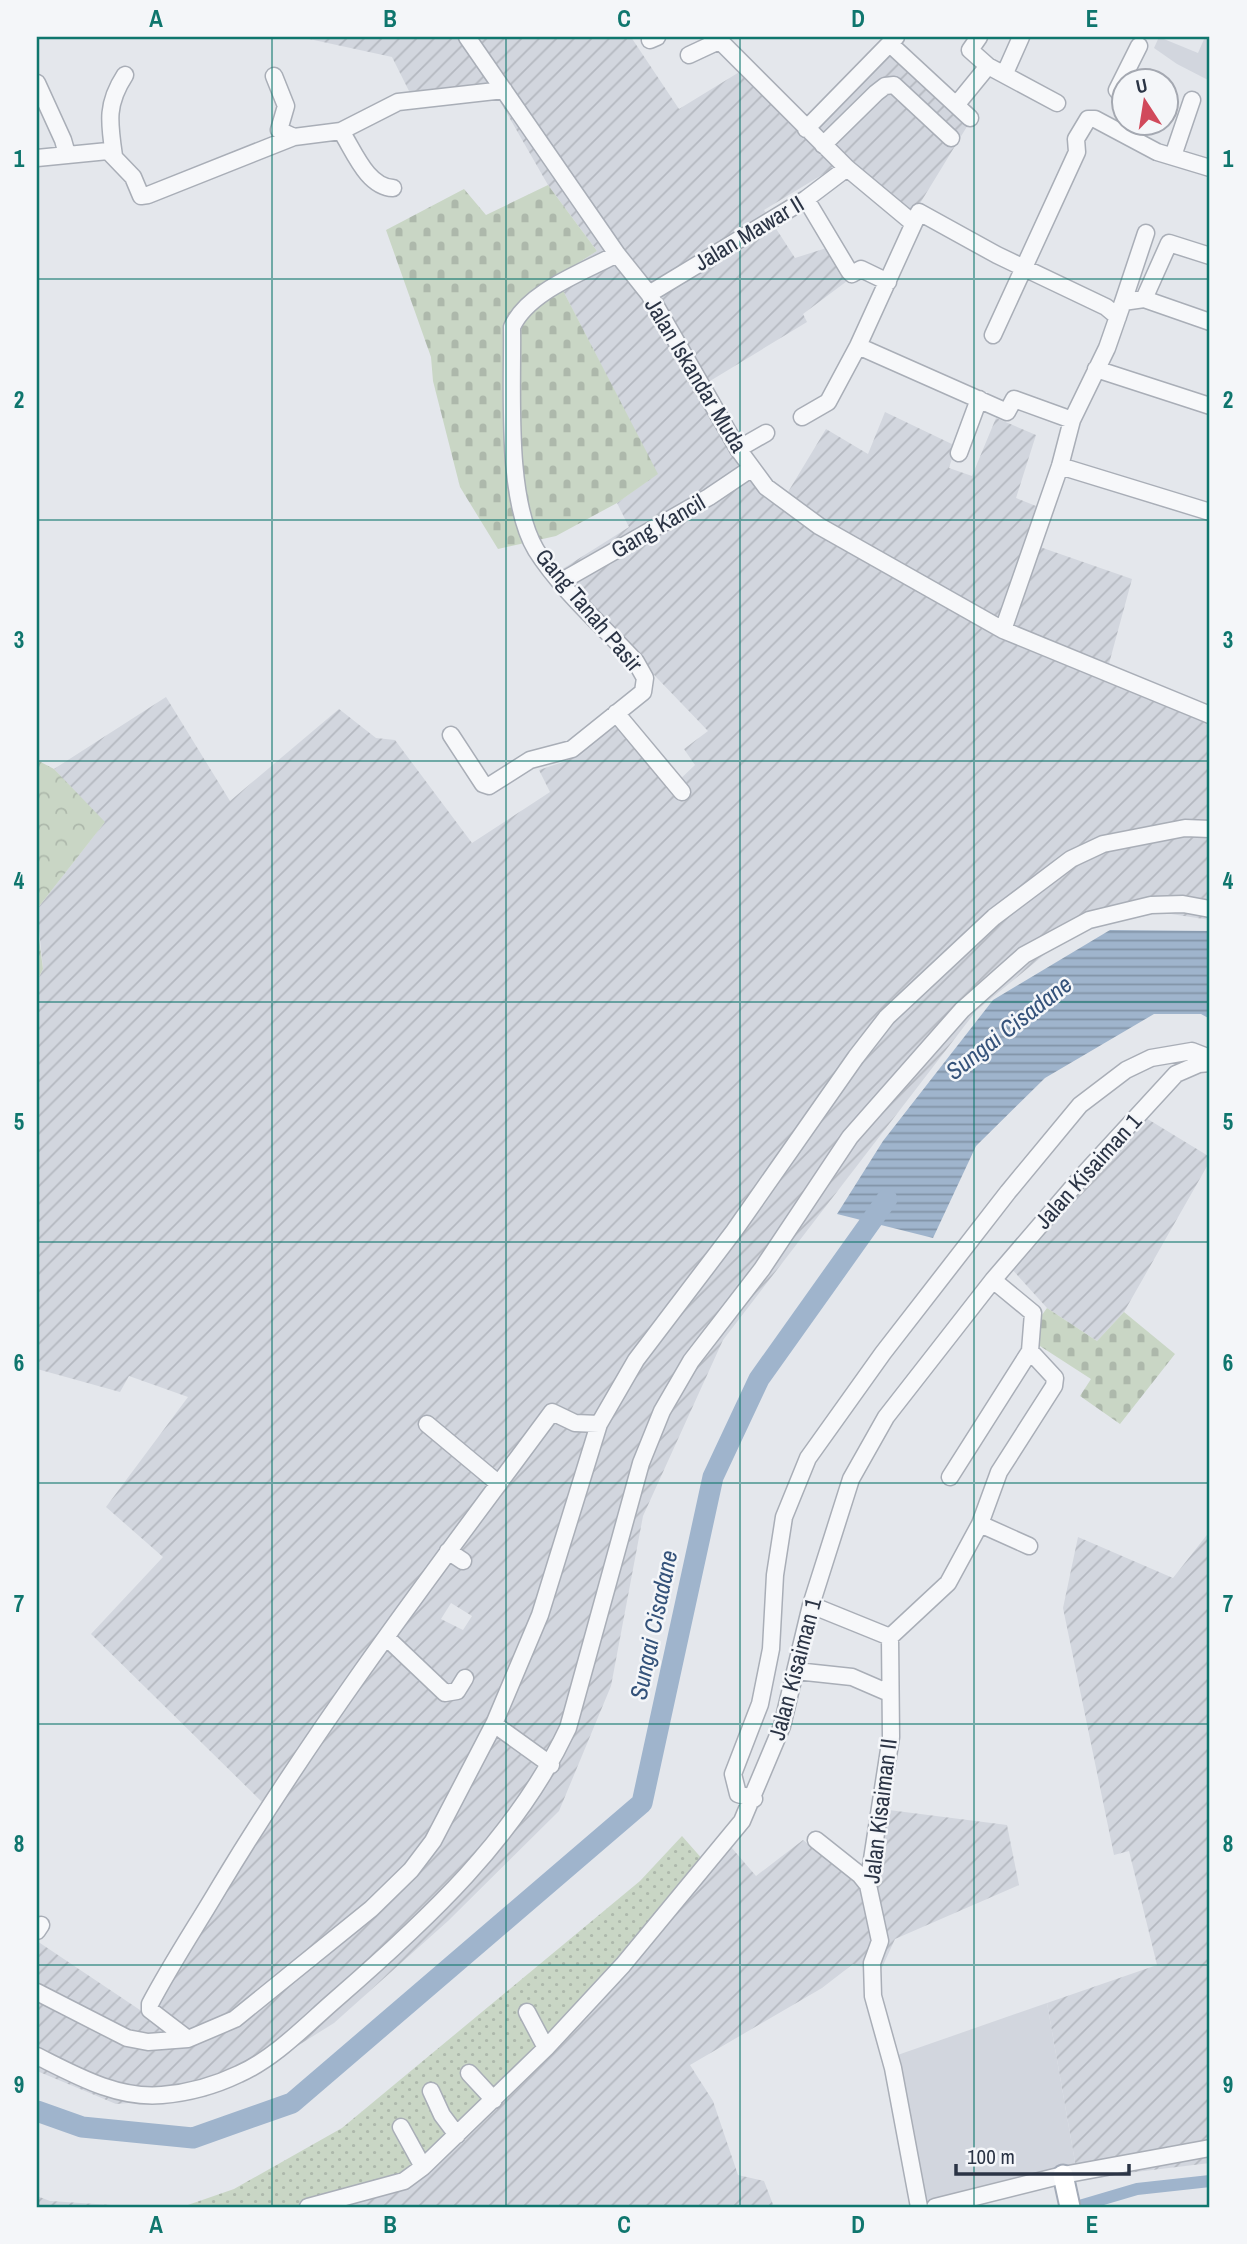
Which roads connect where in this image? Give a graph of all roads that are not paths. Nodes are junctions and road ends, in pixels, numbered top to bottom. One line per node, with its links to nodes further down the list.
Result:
1 (467, 37): 14 (street, Jalan Iskandar Muda)
2 (979, 37): 8 (street)
3 (1021, 37): 10 (street)
4 (724, 40): 7 (street); 20 (street)
5 (893, 40): 17 (street); 20 (street)
6 (1139, 46): 9 (street)
7 (689, 55)
8 (988, 66): 10 (street); 17 (street)
9 (1129, 66)
10 (1005, 73): 16 (street)
11 (125, 75): 27 (street)
12 (274, 76): 22 (street)
13 (37, 83): 26 (street)
14 (504, 89): 21 (street); 36 (street, Jalan Iskandar Muda)
15 (1192, 100): 18 (street)
16 (1057, 103)
17 (957, 104): 19 (street)
18 (1180, 115)
19 (970, 118)
20 (806, 129): 25 (street)
21 (341, 131): 22 (street); 32 (street)
22 (294, 136): 27 (street)
23 (1174, 136): 28 (street)
24 (951, 138): 25 (street)
25 (823, 145): 30 (street)
26 (67, 155): 27 (street); 29 (street)
27 (114, 156)
28 (1173, 156): 31 (street); 38 (street)
29 (37, 158)
30 (846, 168): 33 (street, Jalan Mawar II); 34 (street)
31 (1210, 168)
32 (393, 188)
33 (806, 199): 39 (street); 40 (street, Jalan Mawar II)
34 (913, 223): 38 (street); 39 (street)
35 (1146, 233): 42 (street)
36 (617, 254): 40 (street, Jalan Iskandar Muda); 57 (street, Gang Tanah Pasir)
37 (1210, 256): 41 (street)
38 (1025, 269): 42 (street); 44 (street)
39 (888, 282): 45 (street)
40 (649, 294): 52 (street, Jalan Iskandar Muda)
41 (1144, 299): 42 (street); 43 (street)
42 (1121, 310): 46 (street)
43 (1210, 322)
44 (993, 335)
45 (858, 346): 47 (street); 49 (street)
46 (1096, 369): 48 (street); 50 (street)
47 (979, 399): 50 (street); 53 (street)
48 (1210, 406)
49 (802, 417)
50 (1072, 420): 54 (street)
51 (766, 433): 52 (street)
52 (738, 449): 55 (street, Jalan Iskandar Muda)
53 (958, 453)
54 (1060, 466): 56 (street); 58 (street)
55 (752, 468): 57 (street, Gang Kancil); 58 (street, Jalan Iskandar Muda)
56 (1210, 512)
57 (562, 582): 59 (street, Gang Tanah Pasir)
58 (1003, 630): 60 (street, Jalan Iskandar Muda)
59 (616, 713): 61 (street, Gang Tanah Pasir); 62 (street)
60 (1210, 715)
61 (451, 735)
62 (681, 792)
63 (1210, 829): 69 (street)
64 (1210, 909): 83 (street)
65 (1210, 1061): 66 (street, Jalan Kisaiman 1); 84 (street)
66 (993, 1280): 67 (street); 76 (street, Jalan Kisaiman 1)
67 (1030, 1351): 70 (street); 72 (street)
68 (427, 1424): 71 (street)
69 (599, 1424): 71 (street); 82 (street)
70 (950, 1477)
71 (499, 1484): 74 (street)
72 (980, 1524): 73 (street); 78 (street)
73 (1029, 1546)
74 (448, 1551): 75 (street); 77 (street)
75 (463, 1561)
76 (811, 1605): 78 (street); 79 (street, Jalan Kisaiman 1)
77 (386, 1637): 80 (street); 89 (street)
78 (890, 1637): 81 (street, Jalan Kisaiman II)
79 (796, 1671): 81 (street); 84 (street, Jalan Kisaiman 1)
80 (465, 1678)
81 (889, 1693): 86 (street, Jalan Kisaiman II)
82 (494, 1724): 83 (street); 89 (street)
83 (551, 1765): 91 (street)
84 (754, 1799): 90 (street, Jalan Kisaiman 1)
85 (817, 1840): 86 (street)
86 (868, 1885): 101 (street, Jalan Kisaiman II)
87 (37, 1992): 89 (street)
88 (527, 2012): 90 (street)
89 (188, 2039)
90 (546, 2048): 94 (street, Jalan Kisaiman 1)
91 (37, 2056)
92 (468, 2073): 94 (street)
93 (431, 2091): 96 (street)
94 (494, 2100): 96 (street, Jalan Kisaiman 1)
95 (401, 2127): 98 (street)
96 (457, 2136): 98 (street, Jalan Kisaiman 1)
97 (1210, 2148): 99 (street)
98 (423, 2167): 100 (street, Jalan Kisaiman 1)
99 (1064, 2178): 102 (street); 103 (main road)
100 (308, 2207)
101 (919, 2207)
102 (935, 2207)
103 (1070, 2207)

